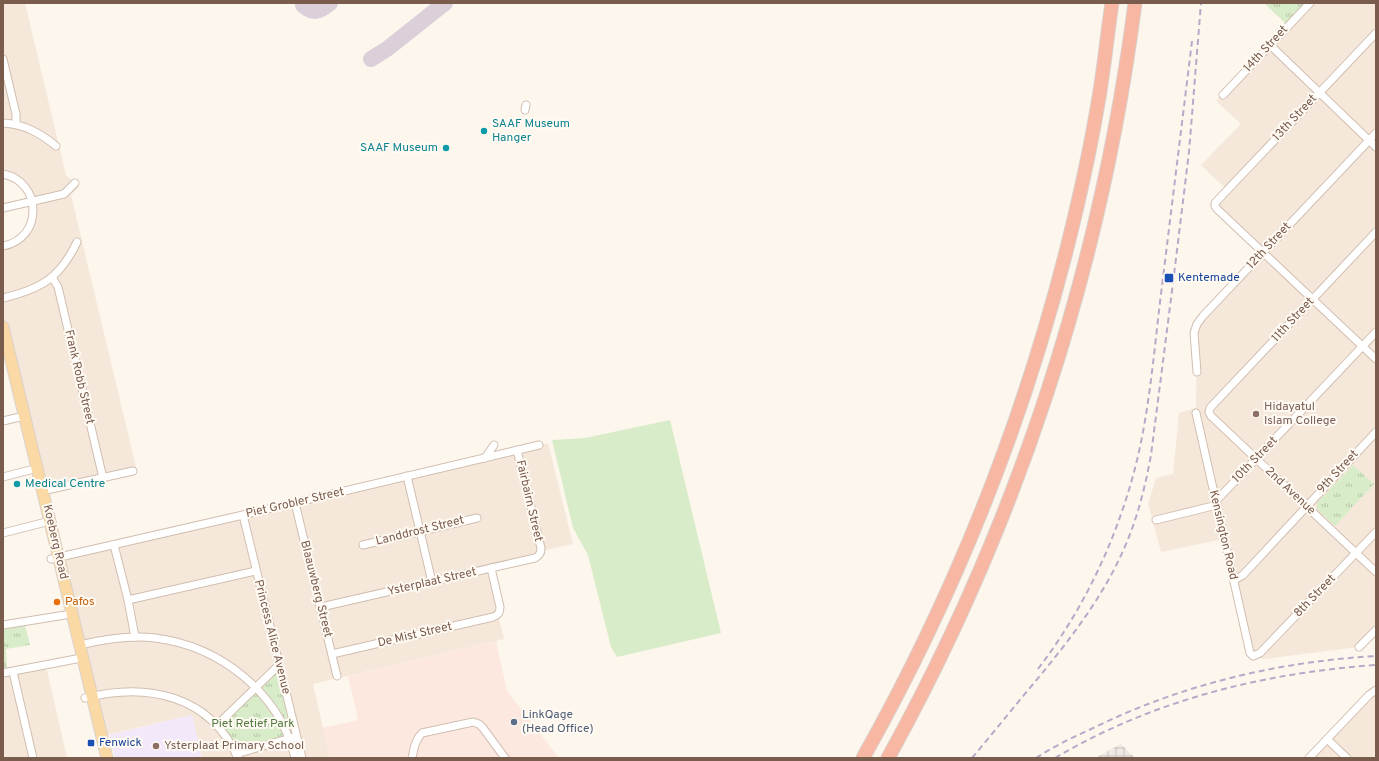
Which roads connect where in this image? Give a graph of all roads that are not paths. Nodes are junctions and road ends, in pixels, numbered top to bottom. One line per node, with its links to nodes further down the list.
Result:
1 (1112, 3): 97 (highway)
2 (1134, 3): 98 (highway)
3 (1310, 3): 5 (street, 14th Street)
4 (1376, 33): 7 (street, 13th Street)
5 (1270, 46): 7 (street); 8 (street, 14th Street)
6 (3, 59): 10 (street)
7 (1319, 93): 12 (street); 22 (street, 13th Street)
8 (1223, 95)
9 (3, 123): 10 (street)
10 (16, 124): 13 (street)
11 (1376, 133): 12 (street, 12th Street)
12 (1369, 140): 14 (street); 22 (street, 12th Street)
13 (56, 146)
14 (1376, 147)
15 (3, 174): 17 (street)
16 (75, 183): 17 (street)
17 (32, 202): 18 (street); 21 (street)
18 (3, 208)
19 (1376, 232): 25 (street, 11th Street)
20 (77, 242): 23 (street)
21 (3, 246)
22 (1263, 252): 25 (street); 31 (street, 12th Street)
23 (52, 277): 24 (street); 46 (street, Frank Robb Street)
24 (3, 298)
25 (1312, 299): 28 (street); 32 (street, 11th Street)
26 (3, 326): 30 (main road, Koeberg Road)
27 (1376, 332): 28 (street, 10th Street)
28 (1362, 347): 29 (street); 41 (street, 10th Street)
29 (1376, 359)
30 (6, 361): 34 (main road, Koeberg Road)
31 (1197, 372)
32 (1210, 408): 41 (street, 2nd Avenue)
33 (1196, 413): 49 (street, Kensington Road)
34 (21, 417): 35 (street); 42 (main road, Koeberg Road); 47 (main road, Koeberg Road)
35 (3, 422)
36 (1376, 432): 50 (street, 9th Street)
37 (494, 445): 40 (street)
38 (538, 445): 39 (street, Piet Grobler Street)
39 (517, 450): 40 (street, Piet Grobler Street); 60 (street, Fairbairn Street)
40 (485, 458): 44 (street, Piet Grobler Street)
41 (1256, 459): 49 (street, 10th Street); 50 (street, 2nd Avenue)
42 (30, 470): 45 (street); 54 (main road, Koeberg Road)
43 (133, 471): 46 (street)
44 (407, 476): 48 (street, Piet Grobler Street); 55 (street)
45 (3, 477)
46 (103, 478): 47 (street)
47 (42, 491): 54 (main road, Koeberg Road)
48 (295, 503): 51 (street, Piet Grobler Street); 69 (street, Blaauwberg Street)
49 (1216, 503): 53 (street); 66 (street, Kensington Road)
50 (1306, 506): 61 (street, 2nd Avenue); 66 (street, 9th Street)
51 (243, 515): 58 (street, Piet Grobler Street); 64 (street, Princess Alice Avenue)
52 (477, 518): 55 (street, Landdrost Street)
53 (1156, 520)
54 (46, 522): 57 (street); 62 (main road, Koeberg Road)
55 (419, 531): 59 (street, Landdrost Street); 67 (street)
56 (1376, 532): 61 (street, 8th Street)
57 (3, 533)
58 (114, 545): 62 (street, Piet Grobler Street); 68 (street)
59 (363, 545)
60 (541, 552): 63 (street, Ysterplaat Street)
61 (1356, 554): 65 (street, 2nd Avenue); 77 (street, 8th Street)
62 (55, 558): 70 (main road, Koeberg Road); 74 (main road, Koeberg Road)
63 (491, 568): 67 (street, Ysterplaat Street); 76 (street, De Mist Street)
64 (256, 571): 68 (street); 79 (street, Princess Alice Avenue)
65 (1376, 572)
66 (1234, 580): 77 (street, Kensington Road)
67 (432, 582): 69 (street, Ysterplaat Street)
68 (128, 600): 73 (street)
69 (321, 607): 76 (street, Blaauwberg Street)
70 (65, 615): 71 (street); 78 (main road, Koeberg Road)
71 (3, 625)
72 (1376, 630): 75 (street)
73 (135, 637): 74 (street); 83 (street)
74 (80, 645): 85 (main road, Koeberg Road)
75 (1359, 647)
76 (332, 654): 82 (street, Blaauwberg Street)
77 (1253, 656)
78 (76, 660): 80 (street); 85 (main road, Koeberg Road)
79 (279, 664): 83 (street); 87 (street, Princess Alice Avenue)
80 (13, 672): 81 (street); 90 (street)
81 (3, 673)
82 (337, 676)
83 (255, 687): 86 (street); 87 (street)
84 (1376, 690): 88 (street)
85 (89, 697): 86 (street); 91 (main road, Koeberg Road); 92 (main road, Koeberg Road)
86 (217, 725): 89 (street)
87 (293, 737): 89 (street); 93 (street); 94 (street, Princess Alice Avenue)
88 (1327, 739): 99 (street); 100 (street)
89 (237, 756)
90 (34, 758)
91 (100, 758)
92 (107, 758)
93 (295, 758)
94 (302, 758)
95 (412, 758): 96 (street)
96 (505, 758)
97 (864, 758)
98 (888, 758)
99 (1309, 758)
100 (1347, 758)

